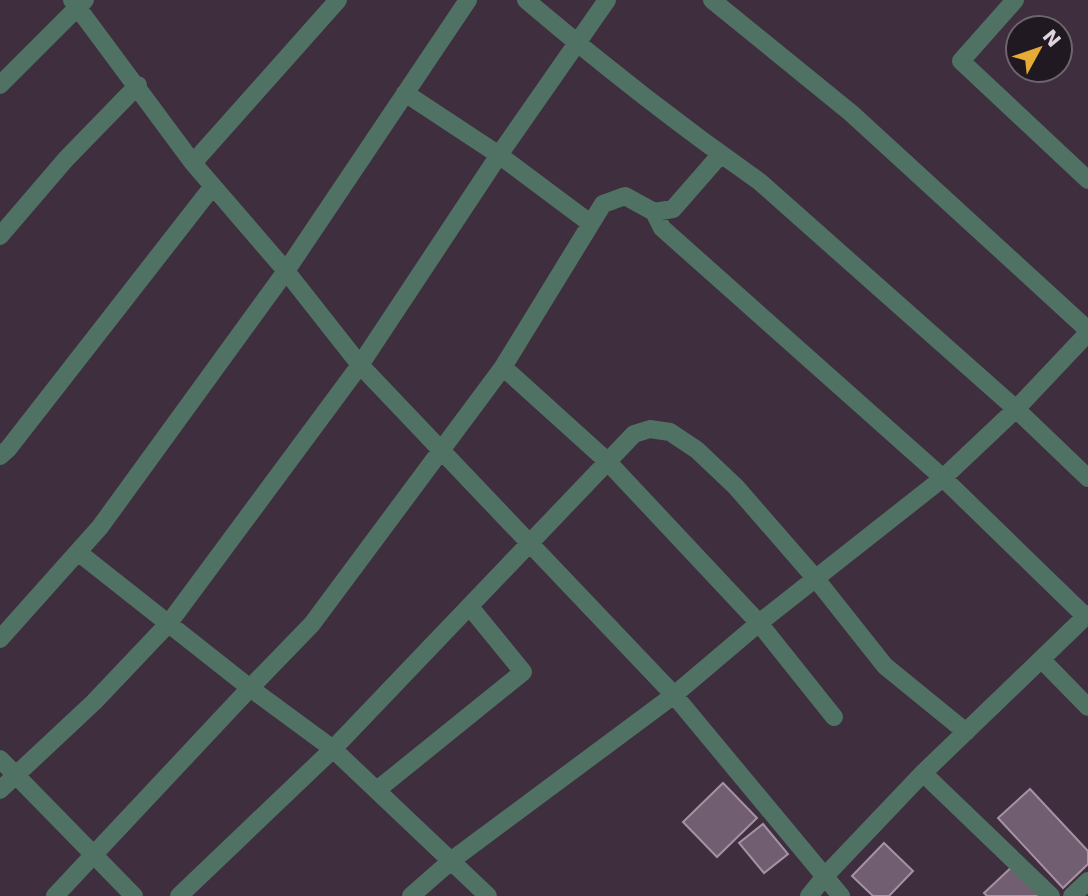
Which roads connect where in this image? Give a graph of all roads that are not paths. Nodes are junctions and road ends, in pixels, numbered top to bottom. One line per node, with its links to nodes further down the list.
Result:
1 (338, 0): 14 (street)
2 (468, 0): 11 (street)
3 (526, 0): 8 (street)
4 (607, 0): 8 (street)
5 (712, 0): 21 (street)
6 (1015, 0): 15 (street)
7 (78, 3): 9 (street); 10 (street)
8 (576, 43): 12 (street); 13 (street)
9 (0, 85)
10 (138, 85): 14 (street); 19 (street)
11 (405, 93): 13 (street); 20 (street)
12 (720, 154): 17 (street); 24 (street)
13 (499, 155): 18 (street); 22 (street)
14 (193, 163): 16 (street)
15 (1088, 180)
16 (213, 186): 20 (street); 25 (street)
17 (654, 212): 18 (street); 28 (street)
18 (590, 223): 23 (street)
19 (0, 236)
20 (285, 271): 22 (street); 31 (street)
21 (1088, 331): 24 (street)
22 (359, 365): 26 (street); 35 (street)
23 (503, 367): 26 (street); 27 (street)
24 (1016, 409): 28 (street); 29 (street)
25 (3, 449)
26 (440, 452): 30 (street); 39 (street)
27 (607, 461): 30 (street); 32 (street); 36 (street)
28 (943, 478): 32 (street); 34 (street)
29 (1088, 478)
30 (531, 544): 33 (street); 40 (street)
31 (79, 553): 35 (street); 37 (street)
32 (816, 579): 36 (street); 43 (street)
33 (470, 607): 44 (street); 49 (street)
34 (1087, 615): 38 (street)
35 (169, 623): 39 (street); 47 (street)
36 (759, 623): 40 (street); 42 (street)
37 (0, 639)
38 (1042, 660): 41 (street); 43 (street)
39 (250, 688): 44 (street); 50 (street)
40 (674, 695): 51 (street); 52 (street)
41 (1088, 707)
42 (834, 717)
43 (966, 732): 46 (street)
44 (333, 749): 49 (street); 56 (street)
45 (0, 759): 47 (street)
46 (923, 773): 52 (street); 61 (street)
47 (15, 776): 48 (street); 50 (street)
48 (0, 790)
49 (377, 790): 51 (street)
50 (92, 854): 54 (street); 55 (street)
51 (452, 860): 57 (street); 58 (street)
52 (825, 876): 59 (street); 60 (street)
53 (1088, 881): 62 (street)
54 (55, 896)
55 (134, 896)
56 (179, 896)
57 (411, 896)
58 (488, 896)
59 (810, 896)
60 (841, 896)
61 (1051, 896)
62 (1072, 896)

